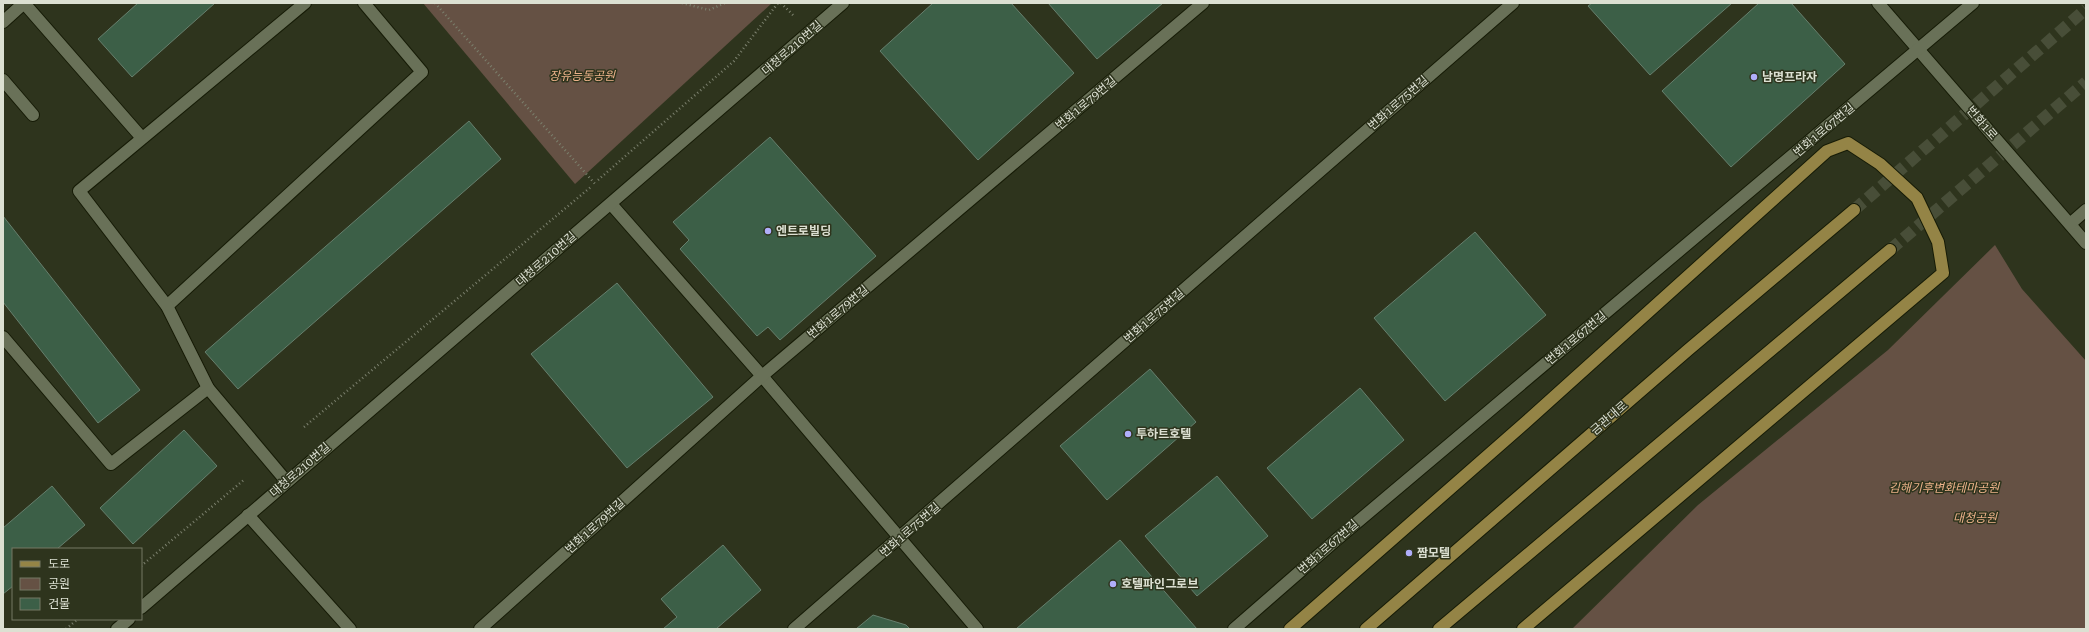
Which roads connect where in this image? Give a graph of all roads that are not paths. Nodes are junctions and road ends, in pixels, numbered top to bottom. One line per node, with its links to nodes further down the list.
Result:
1 (24, 3): 9 (street); 13 (street)
2 (305, 3): 13 (street)
3 (364, 3): 20 (street)
4 (843, 3): 14 (street, 대청로210번길)
5 (1203, 3): 22 (street, 번화1로79번길)
6 (1513, 3): 26 (street, 번화1로75번길)
7 (1878, 3): 10 (street, 번화1로)
8 (1973, 3): 10 (street, 번화1로67번길)
9 (3, 22)
10 (1919, 50): 17 (street, 번화1로); 34 (street, 번화1로67번길)
11 (3, 80): 12 (street)
12 (33, 115)
13 (142, 138): 20 (street)
14 (611, 204): 22 (street); 24 (street, 대청로210번길)
15 (1854, 210): 36 (main road, 금관대로)
16 (2086, 210): 17 (street)
17 (2070, 224): 18 (street, 번화1로)
18 (2086, 243)
19 (1890, 250): 37 (main road)
20 (168, 306): 23 (street)
21 (3, 337): 23 (street)
22 (762, 376): 26 (street); 31 (street, 번화1로79번길)
23 (208, 388): 24 (street)
24 (287, 482): 25 (street, 대청로210번길)
25 (248, 515): 27 (street, 대청로210번길); 30 (street)
26 (900, 538): 32 (street, 번화1로75번길); 33 (street)
27 (142, 607)
28 (127, 620): 29 (street)
29 (117, 629)
30 (350, 629)
31 (480, 629)
32 (794, 629)
33 (977, 629)
34 (1234, 629)
35 (1290, 629): 38 (main road)
36 (1366, 629)
37 (1439, 629)
38 (1523, 629)

